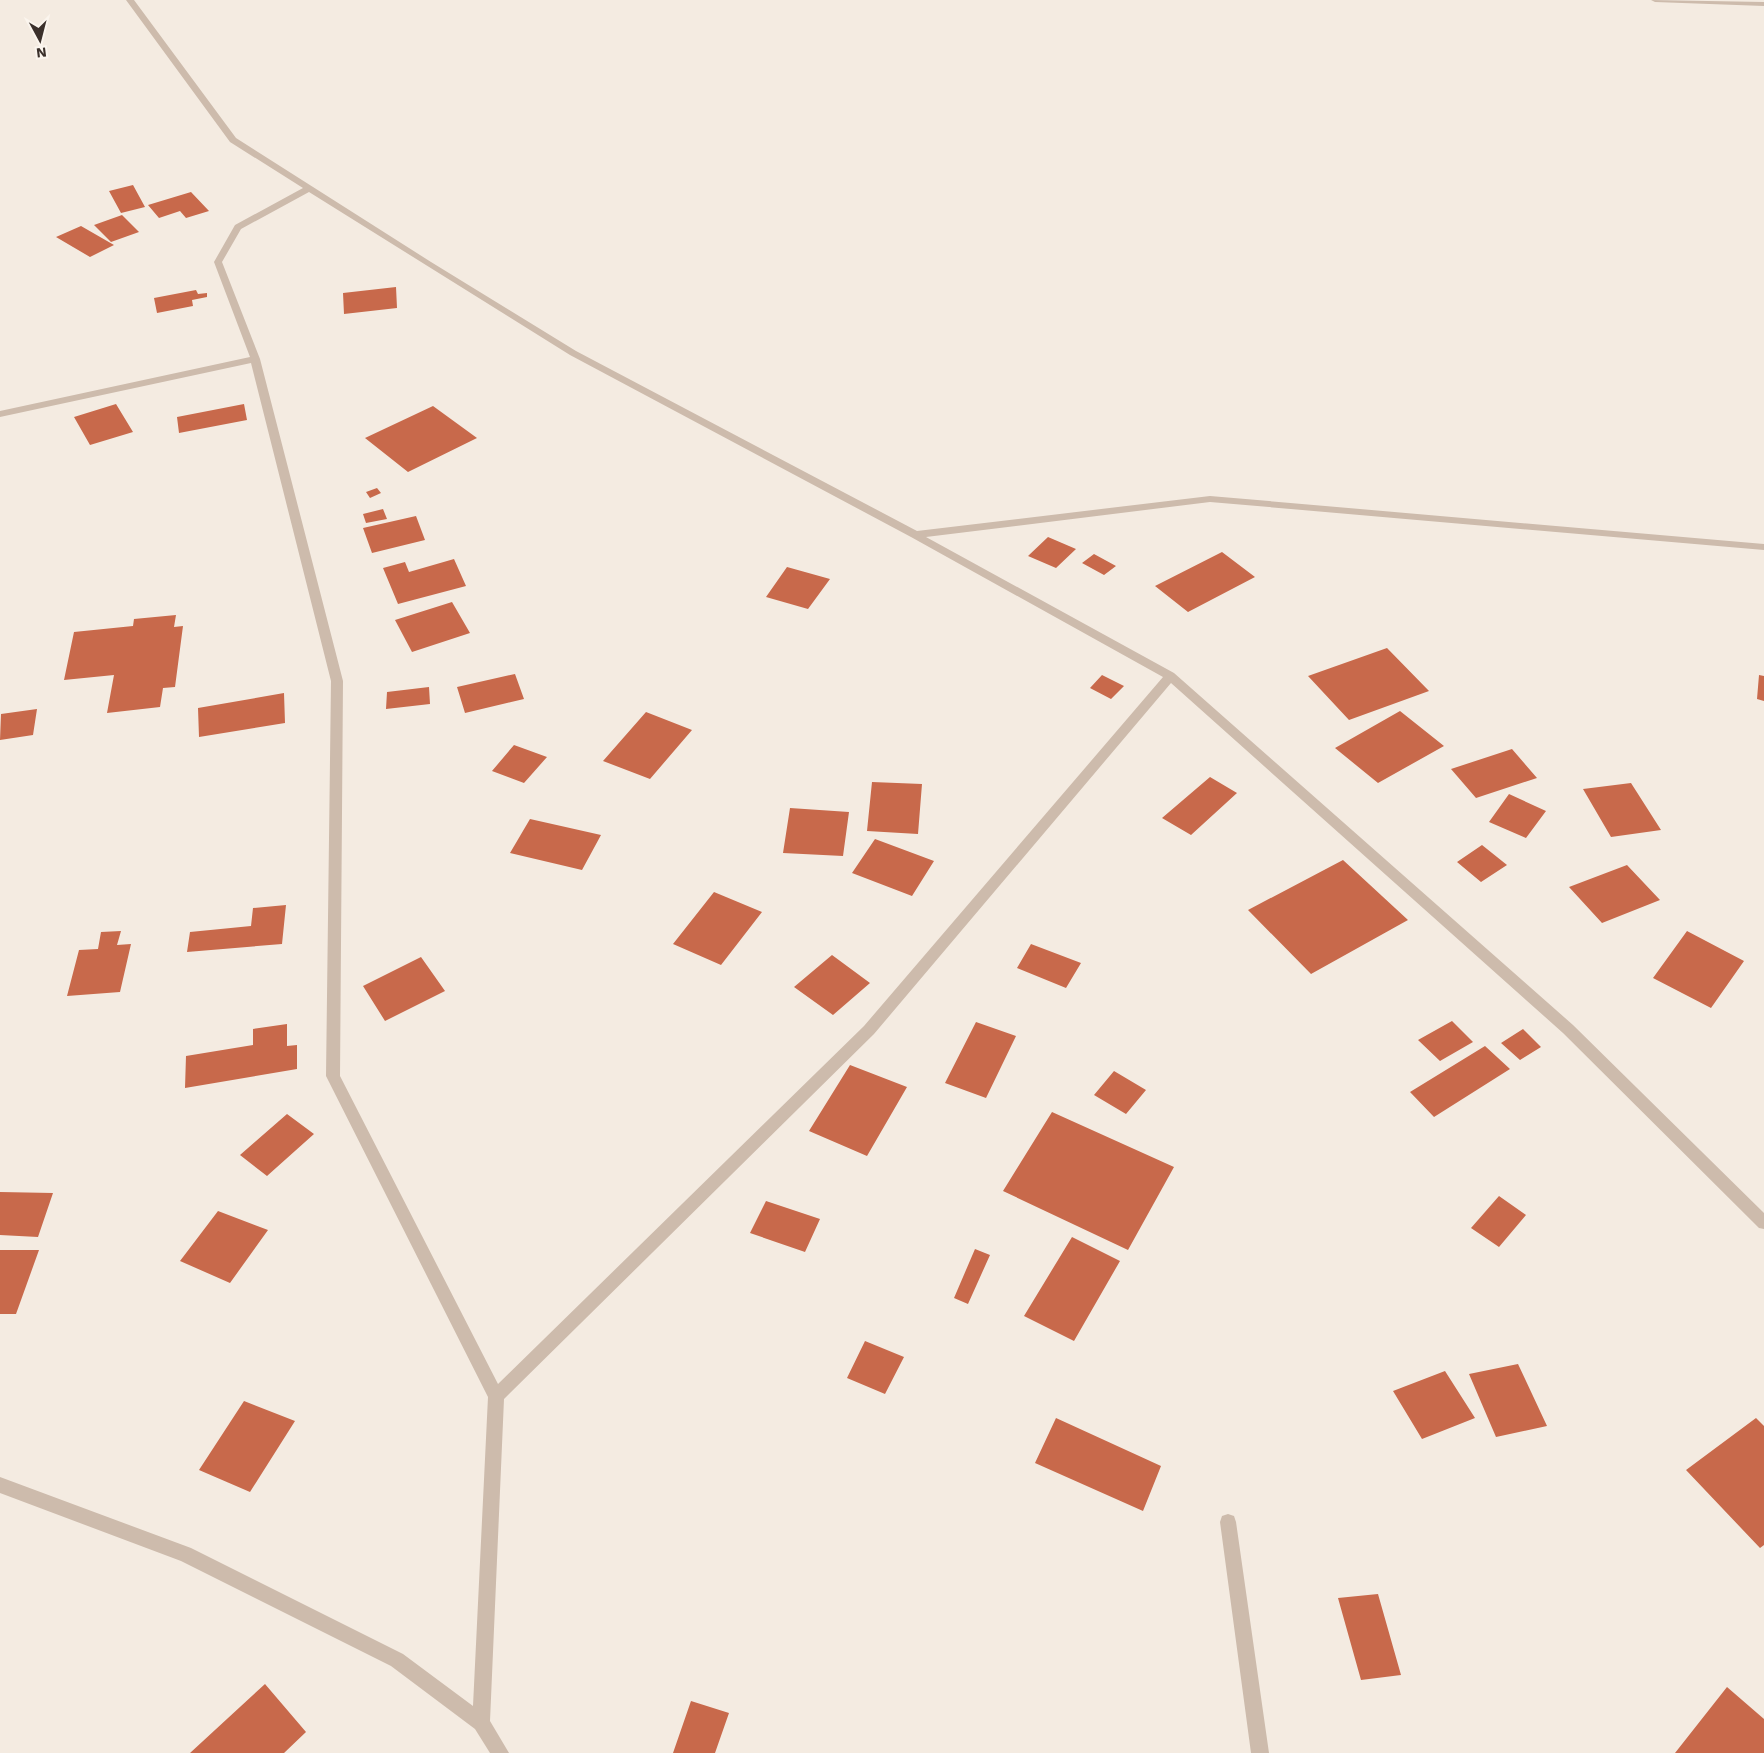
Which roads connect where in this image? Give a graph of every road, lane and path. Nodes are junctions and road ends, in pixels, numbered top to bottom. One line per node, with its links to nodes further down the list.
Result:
1 (130, 0): 4 (street)
2 (1656, 0): 3 (street)
3 (1764, 4)
4 (309, 188): 5 (street); 7 (street)
5 (255, 359): 6 (street); 11 (street)
6 (0, 414)
7 (915, 534): 8 (street); 9 (street)
8 (1764, 547)
9 (1170, 676): 10 (street); 11 (street)
10 (1764, 1223)
11 (496, 1396): 14 (street)
12 (0, 1485): 14 (street)
13 (1228, 1522): 16 (street)
14 (481, 1723): 15 (street)
15 (500, 1753)
16 (1260, 1753)

